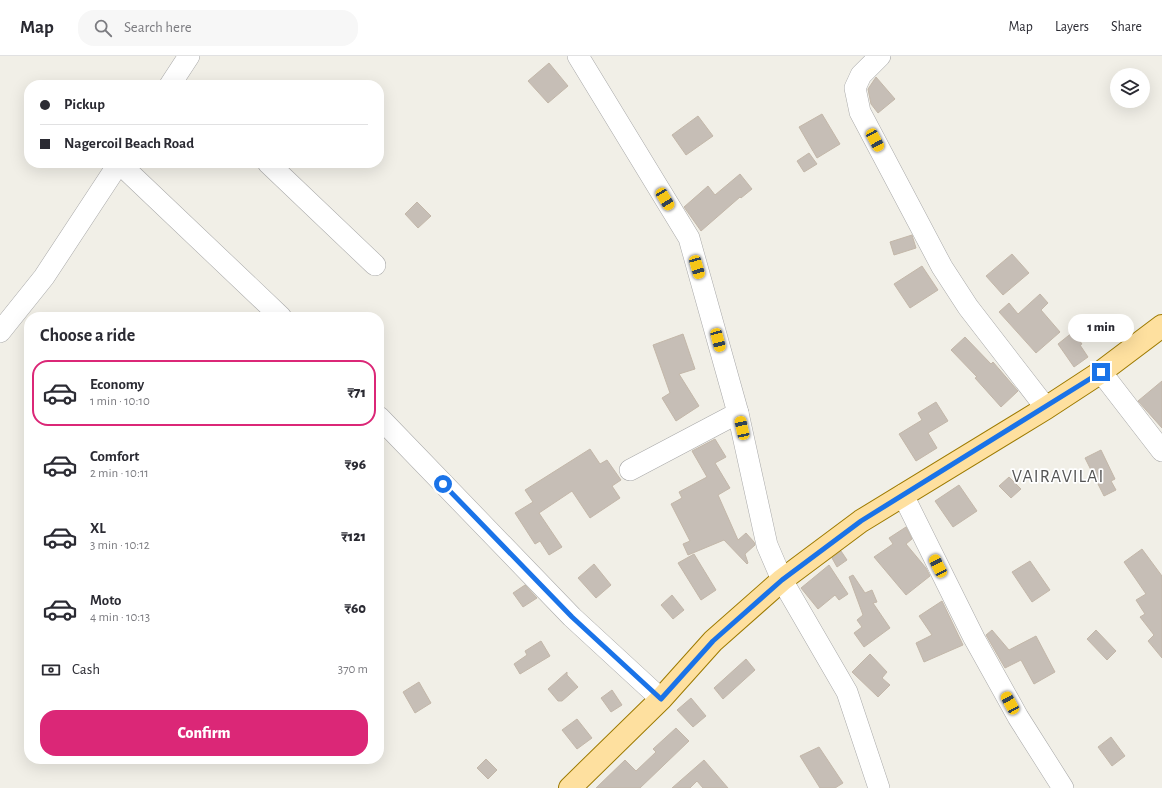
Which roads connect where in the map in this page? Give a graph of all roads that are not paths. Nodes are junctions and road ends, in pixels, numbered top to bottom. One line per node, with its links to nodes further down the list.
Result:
1 (189, 56): 4 (street)
2 (578, 56): 14 (street)
3 (880, 56): 13 (street)
4 (178, 80)
5 (116, 168): 11 (street)
6 (124, 168): 9 (street)
7 (273, 168): 8 (street)
8 (375, 265)
9 (276, 312)
10 (1162, 326): 12 (main road)
11 (0, 332)
12 (1101, 372): 13 (main road); 16 (street)
13 (1046, 408): 18 (main road)
14 (738, 413): 17 (street); 19 (street)
15 (384, 422): 20 (street)
16 (1162, 451)
17 (630, 470)
18 (903, 495): 19 (main road); 23 (street)
19 (782, 580): 20 (main road); 22 (street)
20 (661, 699): 21 (main road)
21 (570, 788)
22 (879, 788)
23 (1063, 788)

